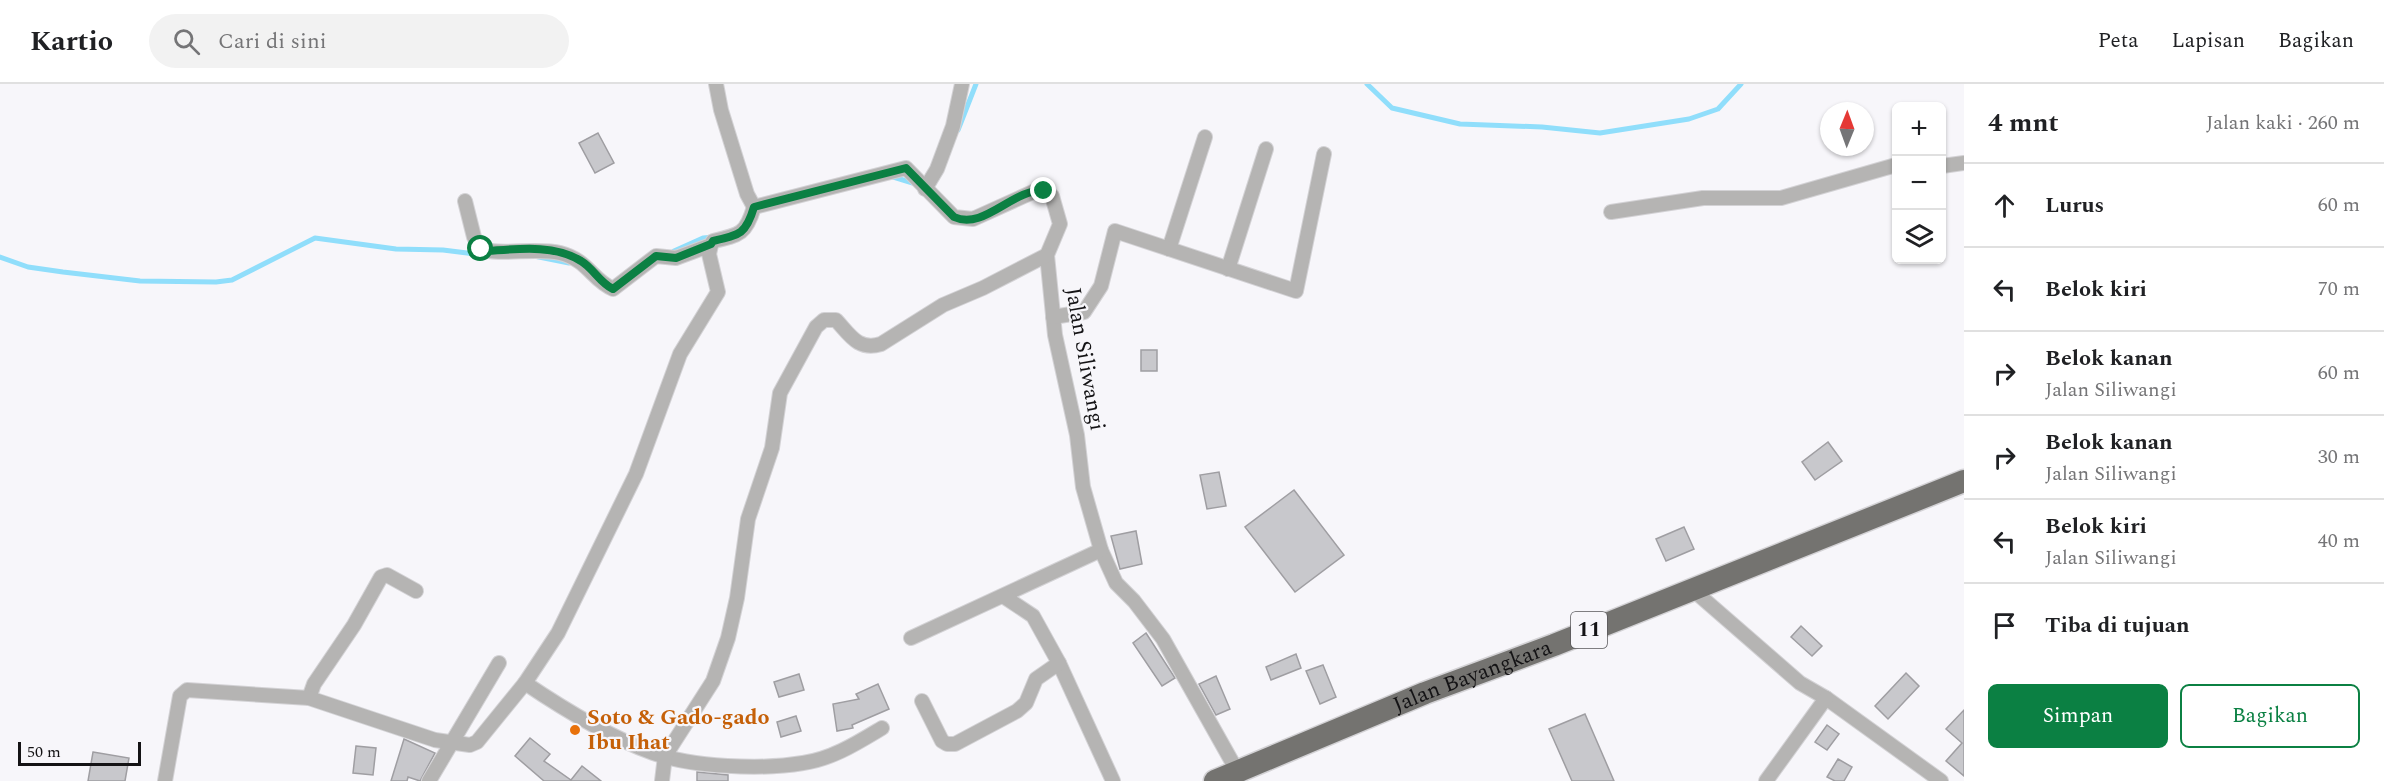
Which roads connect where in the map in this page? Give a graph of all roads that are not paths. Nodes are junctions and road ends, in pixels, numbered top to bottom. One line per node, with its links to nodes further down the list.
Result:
1 (716, 84): 11 (street)
2 (962, 84): 9 (street)
3 (1205, 137): 14 (street)
4 (1266, 148): 16 (street)
5 (1324, 154): 16 (street)
6 (1964, 163): 7 (street)
7 (1946, 165)
8 (1892, 166): 12 (street)
9 (925, 189): 11 (street, Jalan Siliwangi); 15 (street, Jalan Siliwangi)
10 (465, 201): 13 (street)
11 (752, 204): 13 (street)
12 (1611, 212)
13 (711, 244): 26 (street)
14 (1169, 249): 16 (street); 17 (street)
15 (1047, 255): 17 (street, Jalan Siliwangi); 32 (street)
16 (1228, 269)
17 (1053, 317): 19 (street, Jalan Siliwangi)
18 (1964, 481): 20 (highway, Jalan Bayangkara / 11)
19 (1101, 549): 22 (street); 33 (street, Jalan Siliwangi)
20 (1692, 589): 28 (street); 33 (highway, Jalan Bayangkara / 11)
21 (416, 591): 27 (street)
22 (1003, 596): 23 (street); 25 (street)
23 (911, 638)
24 (500, 663): 31 (street)
25 (1059, 663): 29 (street); 37 (street)
26 (525, 683): 31 (street); 32 (street)
27 (309, 698): 31 (street); 34 (street)
28 (1826, 698): 39 (street); 40 (street)
29 (922, 701)
30 (882, 728): 32 (street)
31 (450, 744): 35 (street)
32 (665, 756): 36 (street)
33 (1240, 776): 38 (highway, Jalan Bayangkara / 11)
34 (165, 781)
35 (429, 781)
36 (662, 781)
37 (1113, 781)
38 (1215, 781)
39 (1766, 781)
40 (1941, 781)

